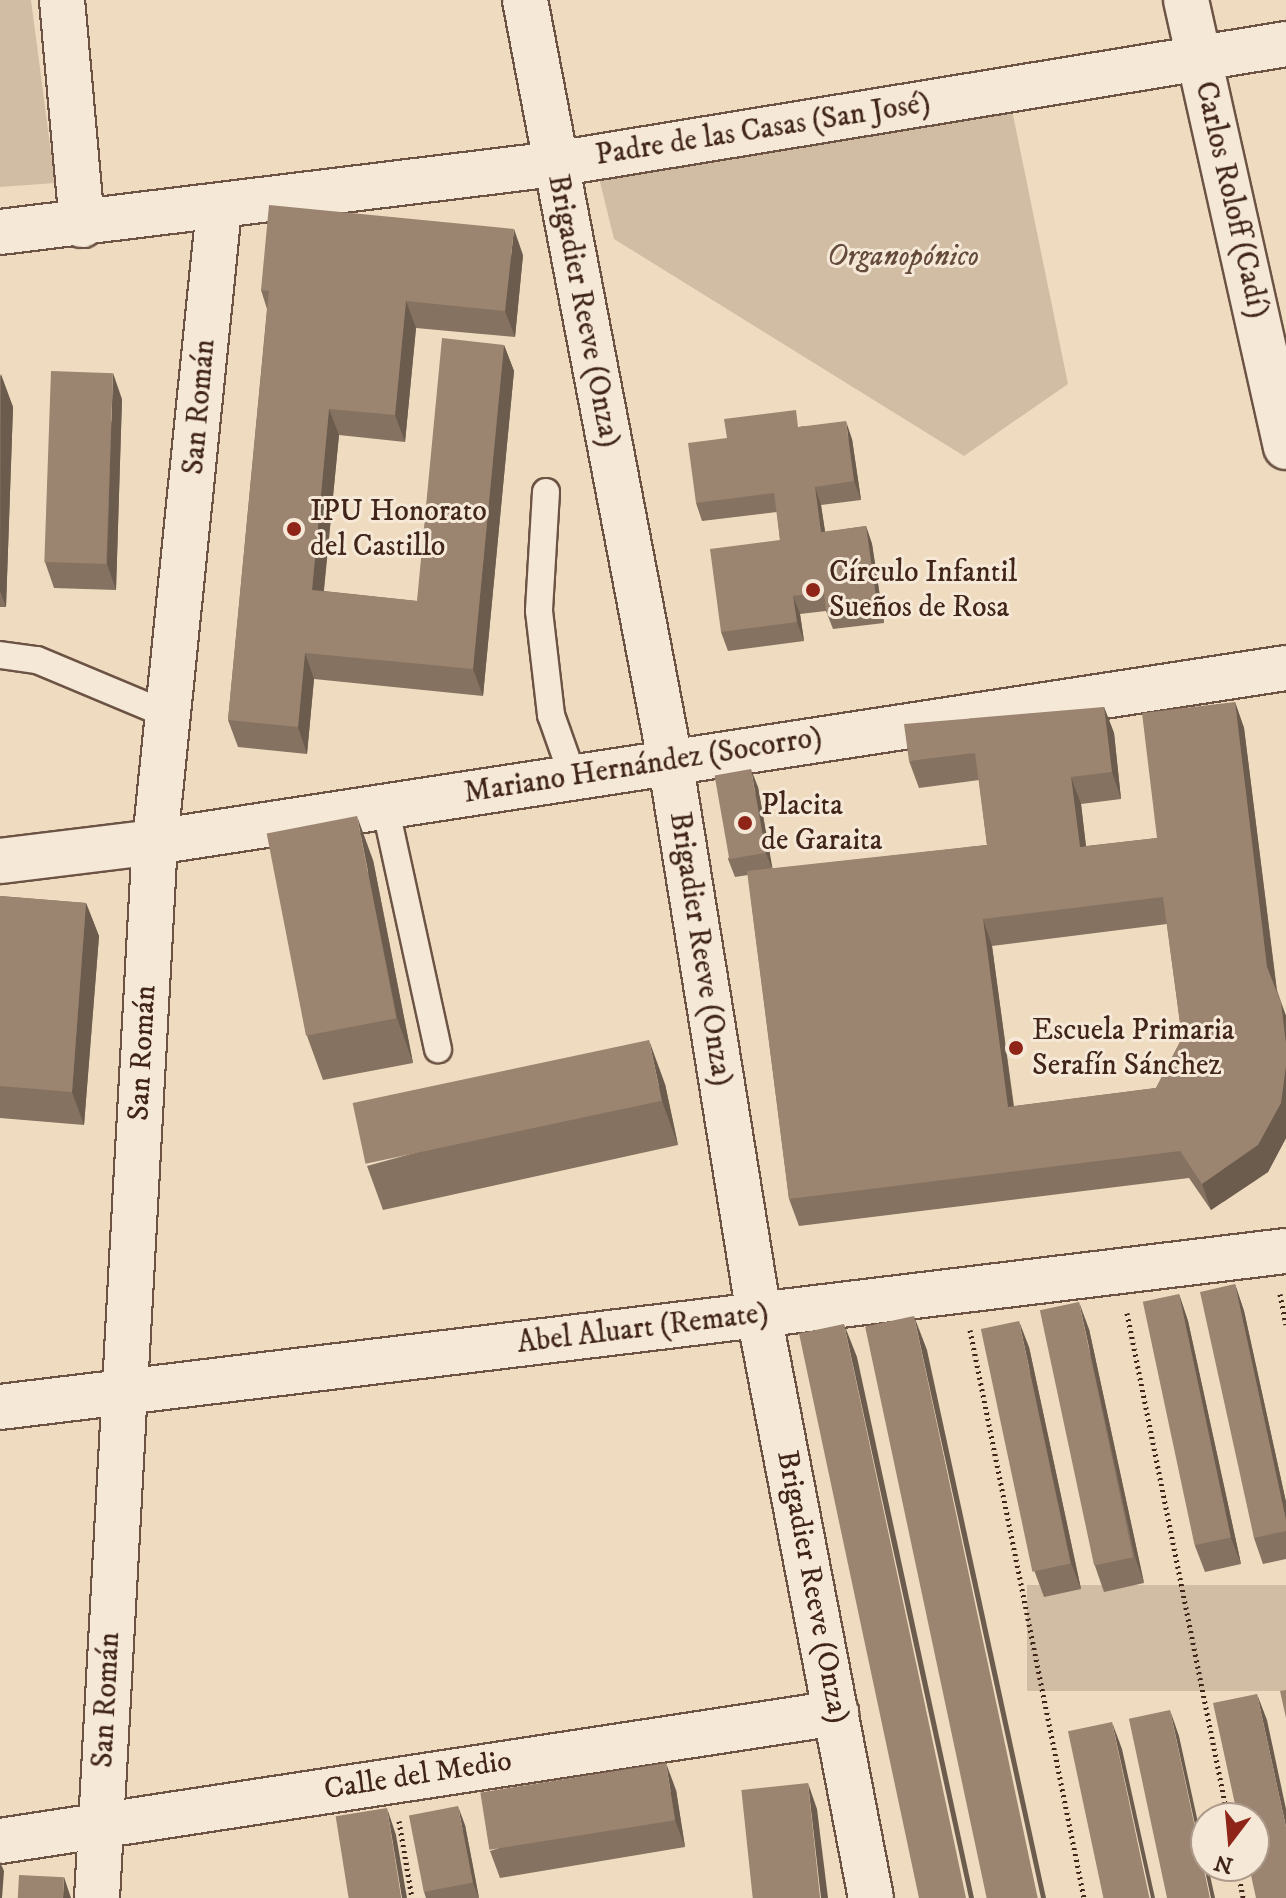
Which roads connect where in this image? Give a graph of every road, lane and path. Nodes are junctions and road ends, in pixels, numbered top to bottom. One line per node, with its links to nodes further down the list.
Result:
1 (62, 0): 8 (street)
2 (525, 0): 6 (street, Brigadier Reeve (Onza))
3 (1186, 0): 5 (street, Carlos Roloff (Cadí))
4 (1286, 44): 5 (street, Padre de las Casas (San José))
5 (1199, 58): 6 (street, Padre de las Casas (San José)); 10 (street, Carlos Roloff (Cadí))
6 (555, 164): 7 (street, Padre de las Casas (San José)); 15 (street, Brigadier Reeve (Onza))
7 (219, 209): 8 (street, Padre de las Casas (San José)); 14 (street, San Román)
8 (82, 225): 9 (street, Padre de las Casas (San José))
9 (0, 232)
10 (1286, 447)
11 (546, 492): 16 (lane)
12 (0, 655): 14 (lane)
13 (1286, 668): 15 (street, Mariano Hernández (Socorro))
14 (171, 716): 18 (street, San Román)
15 (670, 760): 16 (street, Mariano Hernández (Socorro)); 24 (street, Brigadier Reeve (Onza))
16 (573, 777): 17 (street, Mariano Hernández (Socorro))
17 (385, 806): 18 (street, Mariano Hernández (Socorro)); 20 (lane)
18 (155, 842): 19 (street, Mariano Hernández (Socorro)); 25 (street, San Román)
19 (0, 861)
20 (438, 1049)
21 (1286, 1251): 22 (street, Abel Aluart (Remate))
22 (1119, 1271): 23 (street, Abel Aluart (Remate)); 29 (path)
23 (962, 1290): 24 (street, Abel Aluart (Remate)); 35 (path)
24 (759, 1315): 25 (street, Abel Aluart (Remate)); 27 (street, Brigadier Reeve (Onza))
25 (124, 1392): 26 (street, Abel Aluart (Remate)); 30 (street, San Román)
26 (0, 1407)
27 (836, 1713): 28 (street, Calle del Medio); 34 (street, Brigadier Reeve (Onza))
28 (392, 1780): 30 (street, Calle del Medio); 33 (path)
29 (1225, 1802)
30 (100, 1825): 31 (street, Calle del Medio); 32 (street, San Román)
31 (0, 1841)
32 (97, 1898)
33 (412, 1898)
34 (871, 1898)
35 (1084, 1898)

